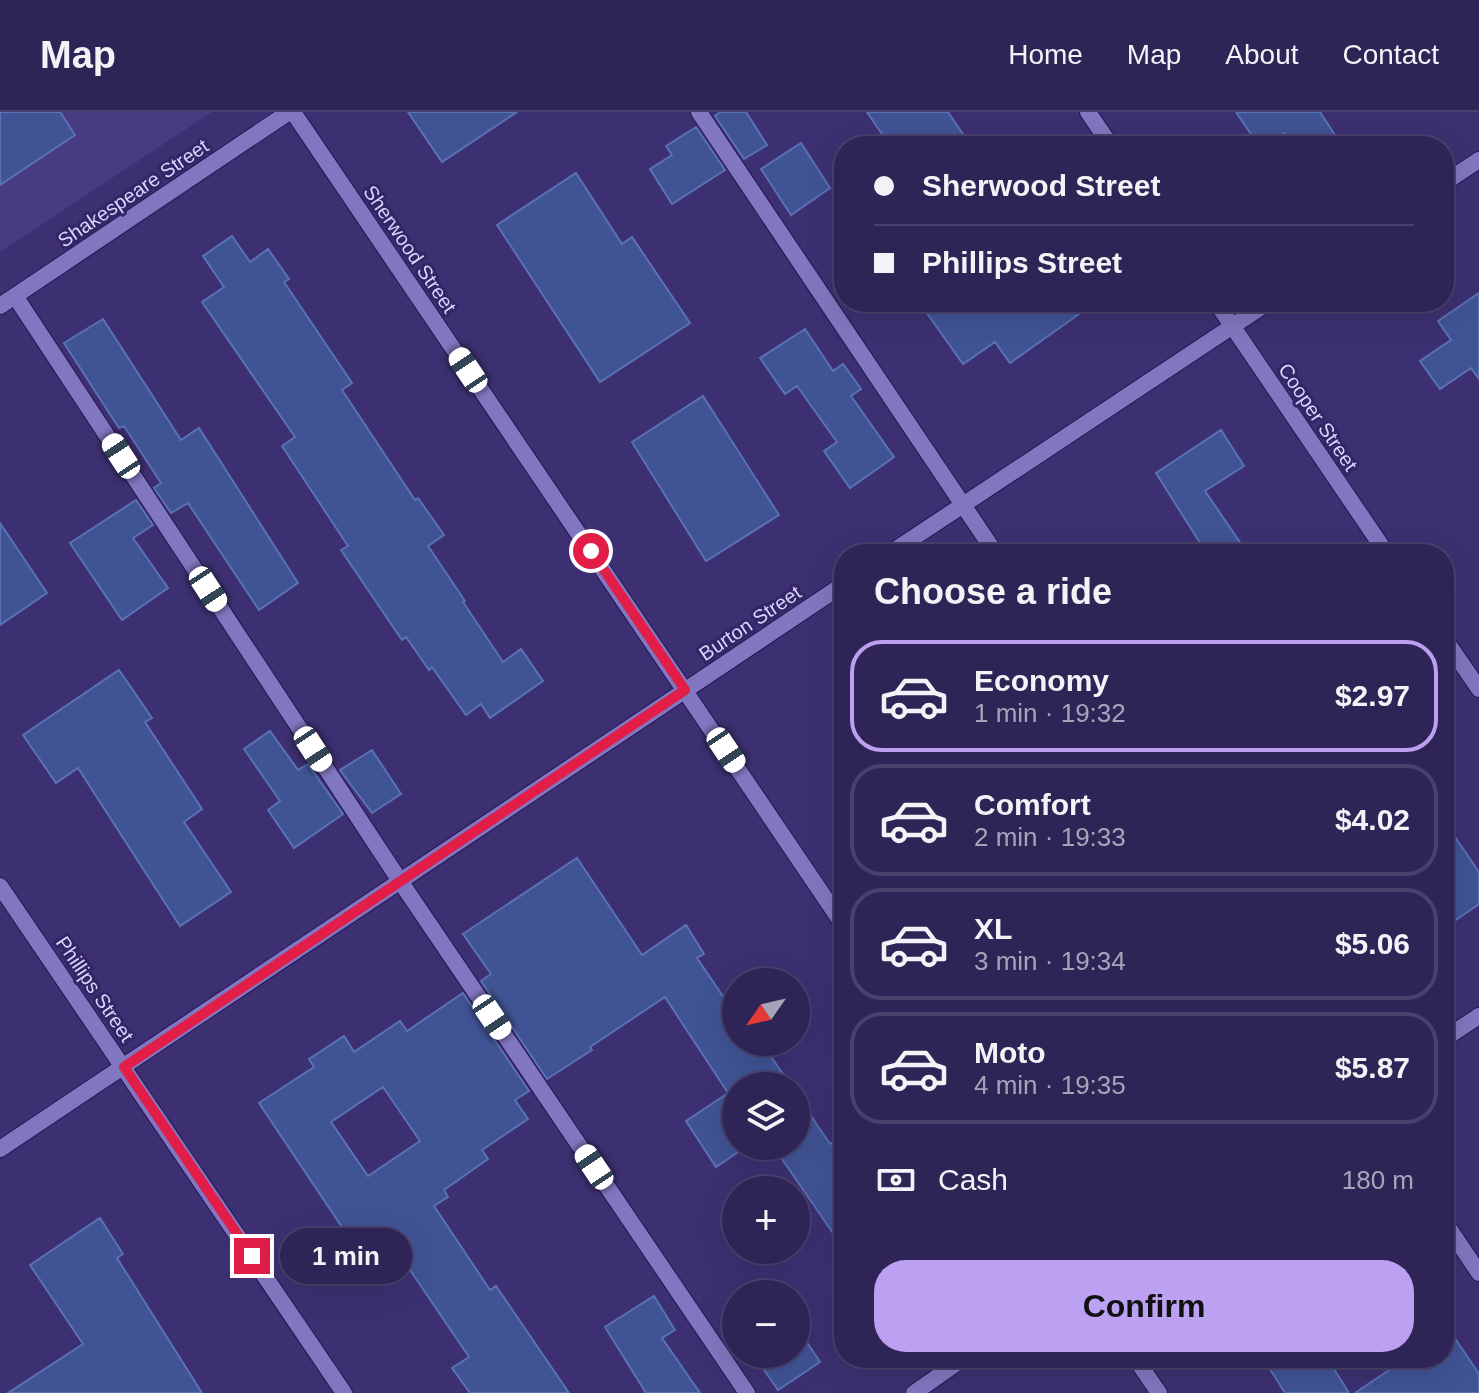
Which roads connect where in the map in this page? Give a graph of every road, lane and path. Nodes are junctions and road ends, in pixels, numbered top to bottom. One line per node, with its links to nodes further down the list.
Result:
1 (291, 112): 7 (street, Shakespeare Street); 19 (street, Sherwood Street)
2 (699, 112): 12 (street)
3 (1088, 112): 4 (street)
4 (1104, 136)
5 (1479, 160): 6 (street)
6 (1454, 176)
7 (15, 296): 8 (street, Shakespeare Street); 20 (street)
8 (0, 306)
9 (1222, 312): 11 (street, Cooper Street)
10 (1254, 312): 11 (street)
11 (1232, 327): 12 (street); 15 (street, Cooper Street)
12 (963, 505): 13 (street); 14 (street)
13 (904, 544)
14 (989, 544)
15 (1380, 544)
16 (834, 591): 19 (street, Burton Street)
17 (1454, 653): 18 (street)
18 (1479, 689)
19 (685, 690): 20 (street, Burton Street); 22 (street, Sherwood Street)
20 (400, 881): 25 (street, Burton Street); 32 (street)
21 (0, 886): 25 (street, Phillips Street)
22 (834, 911)
23 (1479, 1016): 24 (street)
24 (1454, 1032)
25 (124, 1067): 26 (street, Burton Street); 31 (street, Phillips Street)
26 (0, 1149)
27 (1454, 1236): 28 (street)
28 (1479, 1273)
29 (950, 1368): 33 (street)
30 (1142, 1368): 34 (street)
31 (344, 1393)
32 (747, 1393)
33 (914, 1393)
34 (1159, 1393)

